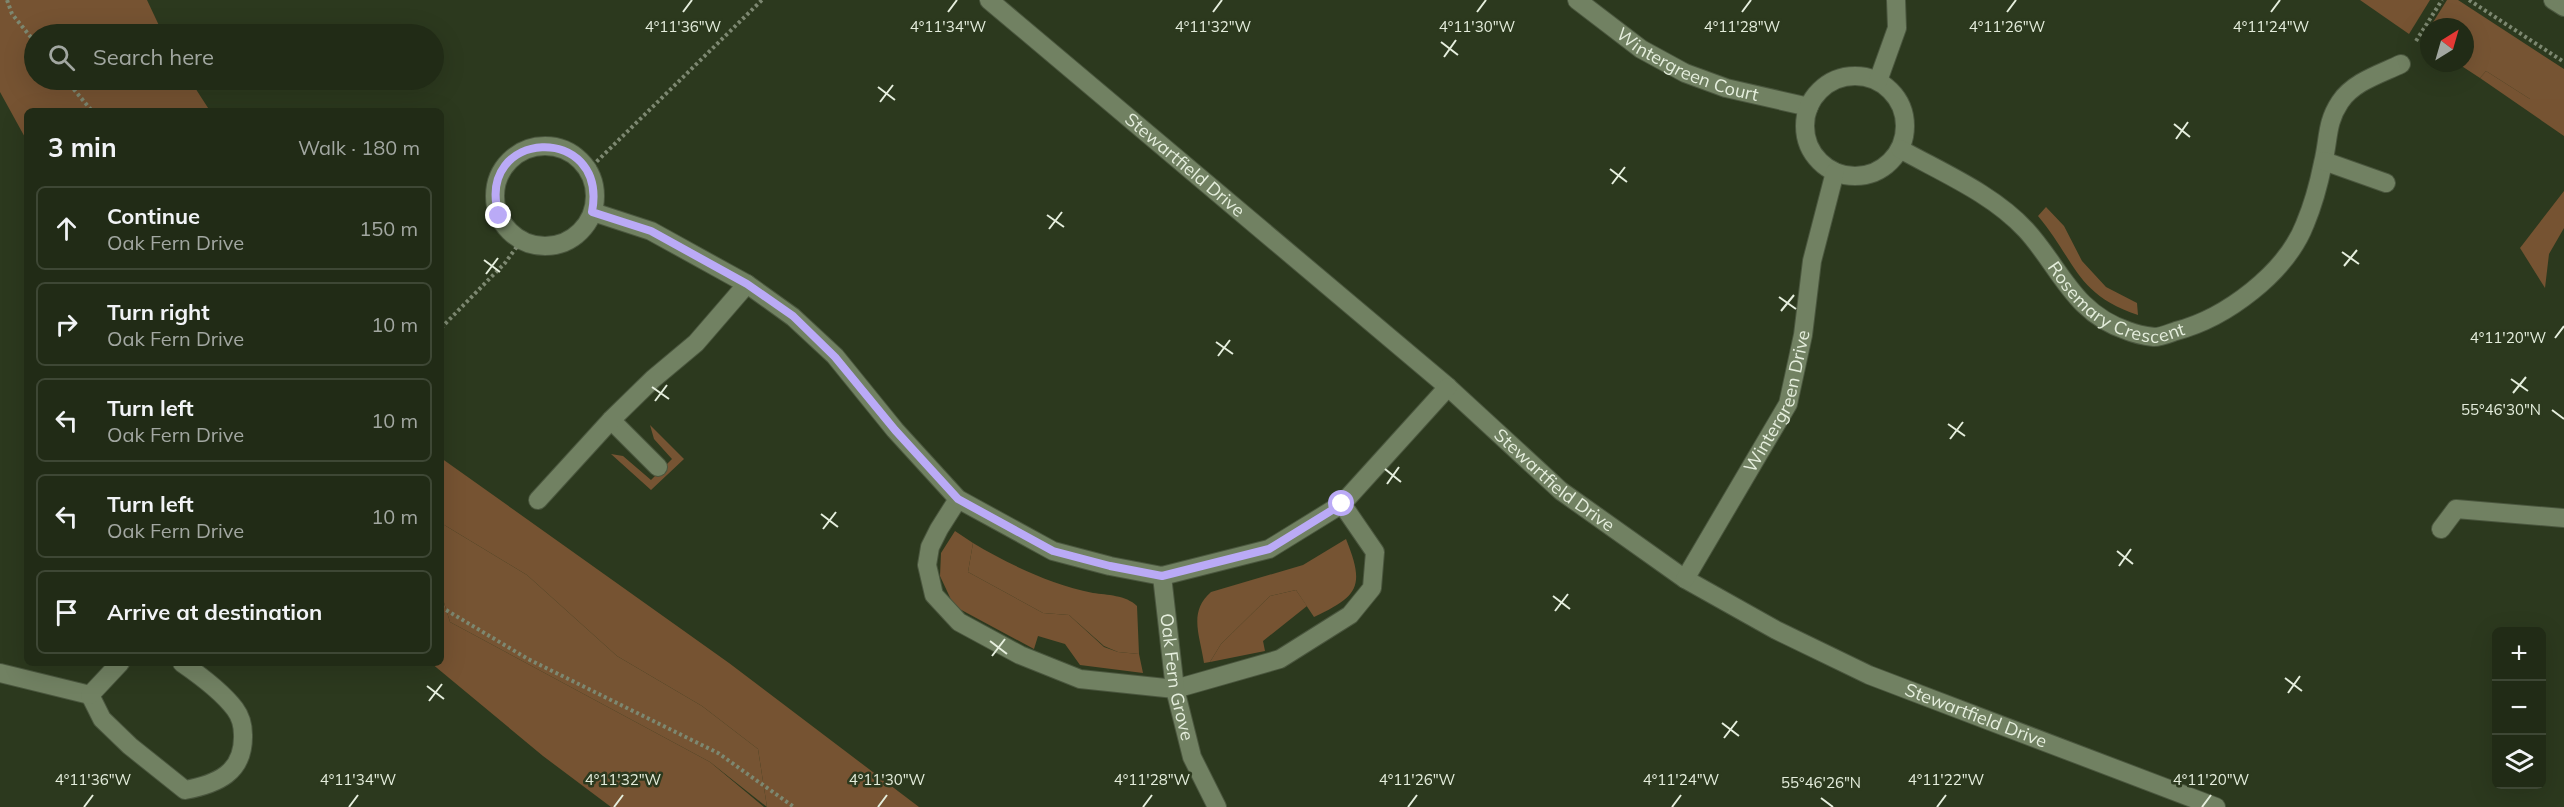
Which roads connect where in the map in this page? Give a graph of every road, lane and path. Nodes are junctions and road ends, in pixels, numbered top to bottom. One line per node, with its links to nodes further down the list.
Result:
1 (7, 0): 10 (path)
2 (762, 0): 19 (path)
3 (989, 0): 26 (street, Stewartfield Drive)
4 (1577, 0): 15 (street, Wintergreen Court)
5 (1896, 0): 13 (street)
6 (2442, 0): 12 (path)
7 (2469, 0): 11 (path)
8 (2553, 0): 9 (street)
9 (2564, 7)
10 (24, 29)
11 (2564, 62)
12 (2401, 64): 18 (street, Rosemary Crescent)
13 (1878, 81): 15 (street); 17 (street)
14 (74, 90): 16 (path)
15 (1809, 107): 20 (street)
16 (89, 108)
17 (1900, 149): 18 (street, Rosemary Crescent); 20 (street)
18 (2324, 161): 21 (street)
19 (588, 170): 22 (street); 23 (street)
20 (1835, 172): 35 (street, Wintergreen Drive)
21 (2386, 183)
22 (592, 212): 23 (street); 24 (street)
23 (521, 241): 25 (path)
24 (747, 284): 27 (street); 29 (street)
25 (444, 325)
26 (1448, 387): 31 (street); 35 (street, Stewartfield Drive)
27 (611, 420): 28 (street); 30 (street)
28 (658, 467)
29 (958, 499): 34 (street); 40 (street)
30 (538, 500)
31 (1342, 504): 34 (street); 40 (street)
32 (2564, 518): 33 (street)
33 (2441, 529)
34 (1162, 576): 40 (street, Oak Fern Grove)
35 (1685, 579): 45 (street, Stewartfield Drive)
36 (444, 609): 43 (path)
37 (117, 666): 41 (street)
38 (186, 666): 42 (street)
39 (0, 673): 41 (street)
40 (1175, 689): 44 (street, Oak Fern Grove)
41 (90, 695): 42 (street)
42 (183, 798)
43 (794, 807)
44 (1217, 807)
45 (2216, 807)

